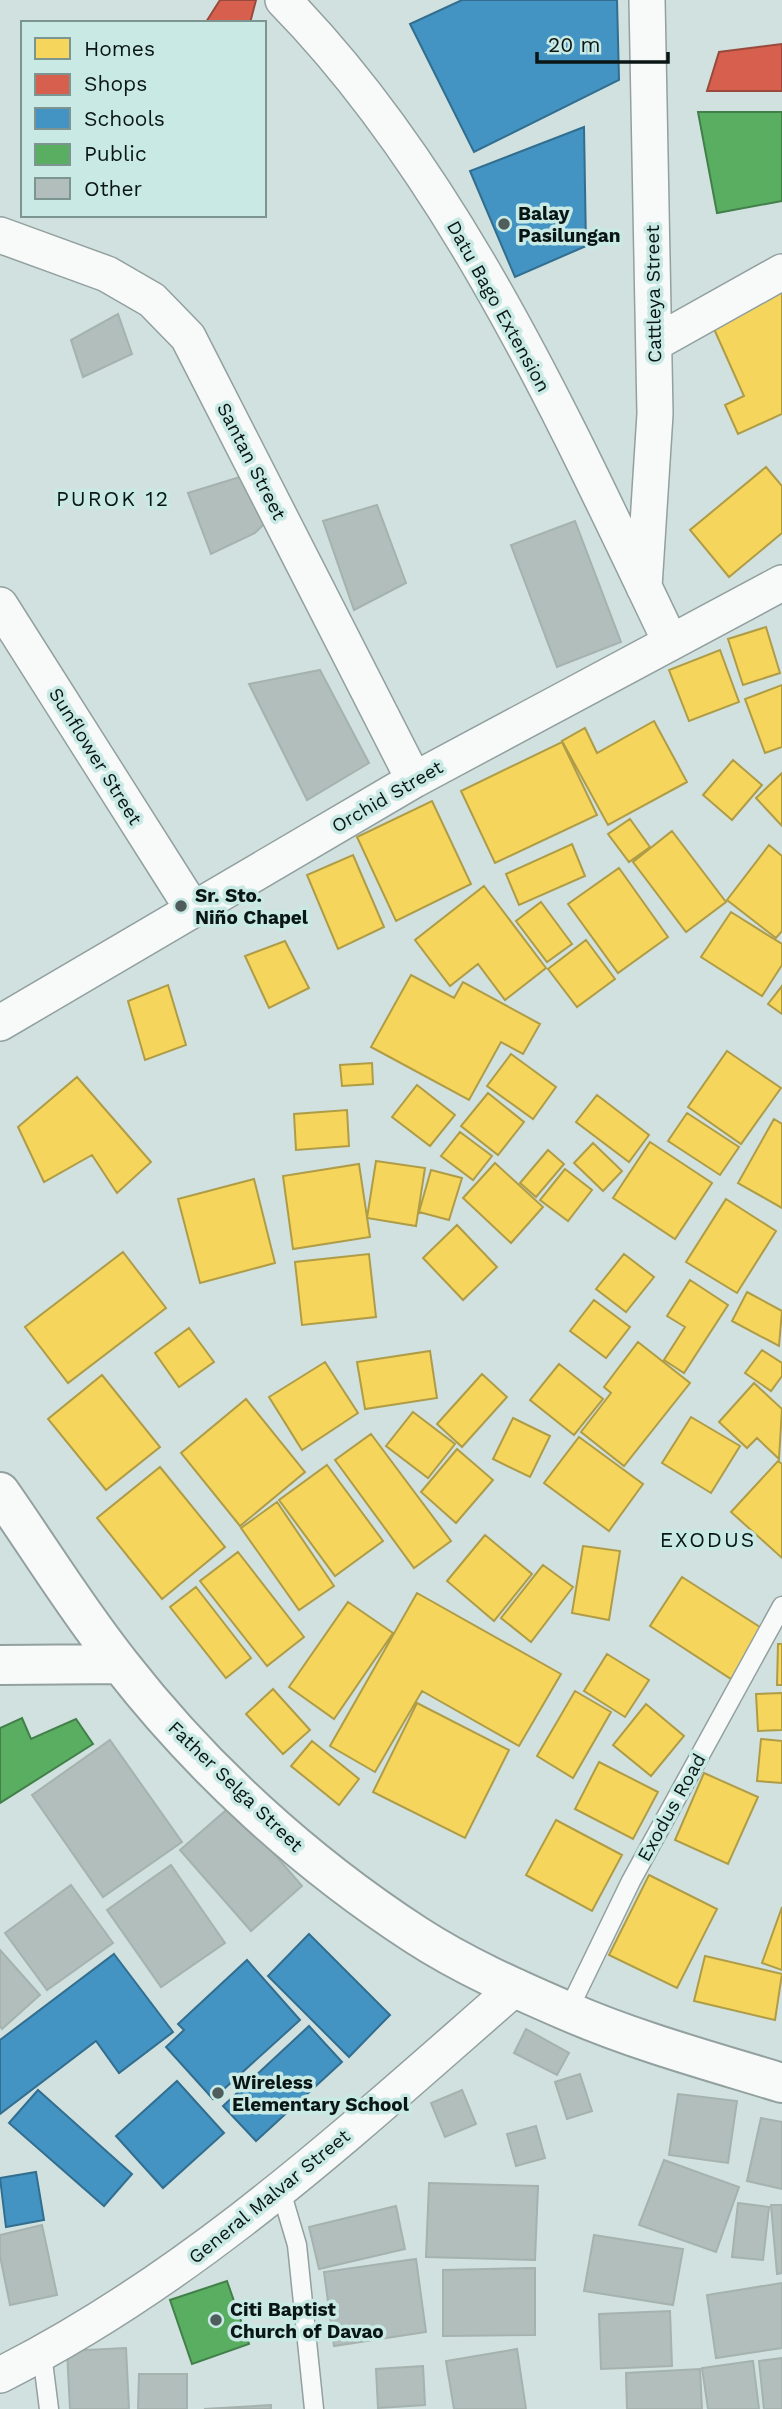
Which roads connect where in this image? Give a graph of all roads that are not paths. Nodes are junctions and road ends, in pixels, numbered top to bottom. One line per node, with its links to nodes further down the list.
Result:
1 (283, 0): 7 (street, Datu Bago Extension)
2 (647, 0): 5 (street, Cattleya Street)
3 (0, 235): 10 (street, Santan Street)
4 (782, 272): 5 (street)
5 (655, 343): 7 (street, Cattleya Street)
6 (782, 583): 9 (street, Orchid Street)
7 (644, 587): 9 (street, Datu Bago Extension)
8 (0, 605): 11 (street, Sunflower Street)
9 (670, 641): 10 (street, Orchid Street)
10 (414, 780): 11 (street, Orchid Street)
11 (192, 908): 12 (street, Orchid Street)
12 (0, 1023)
13 (0, 1492): 15 (main road, Father Selga Street)
14 (782, 1606): 18 (lane, Exodus Road)
15 (120, 1664): 16 (main road); 17 (main road, Father Selga Street)
16 (0, 1665)
17 (516, 1987): 18 (main road, Father Selga Street); 20 (street, General Malvar Street)
18 (568, 2011): 19 (main road, Father Selga Street)
19 (782, 2083)
20 (281, 2191): 21 (street, General Malvar Street); 24 (lane)
21 (42, 2354): 22 (street, General Malvar Street); 23 (lane)
22 (0, 2375)
23 (48, 2409)
24 (314, 2409)

